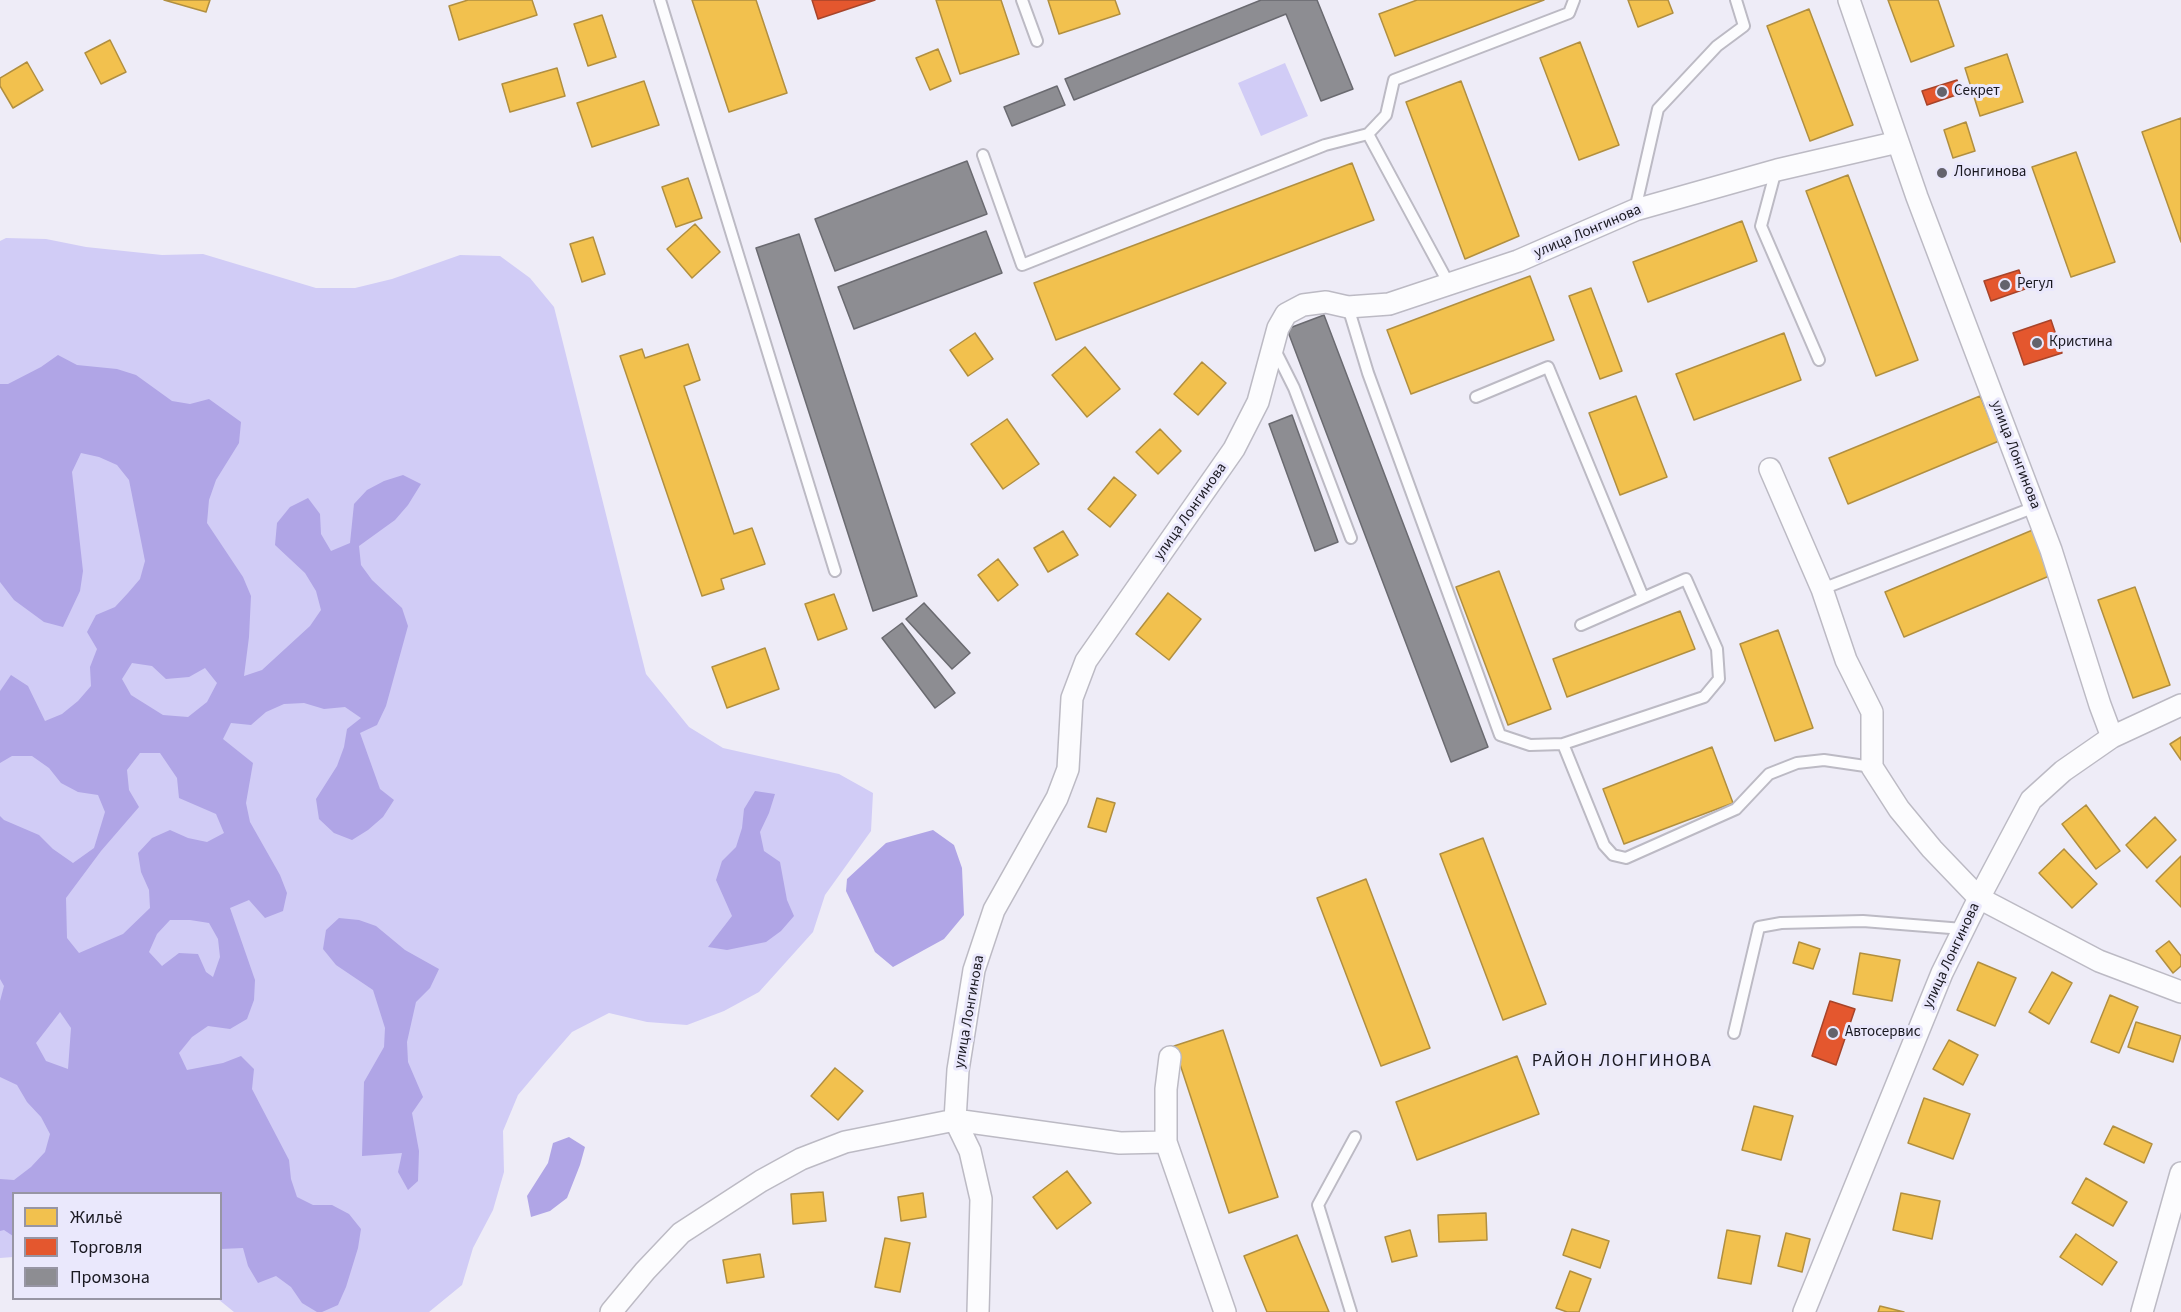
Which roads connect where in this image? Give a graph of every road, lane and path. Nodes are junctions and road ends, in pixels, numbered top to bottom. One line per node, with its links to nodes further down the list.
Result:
1 (660, 0): 20 (lane)
2 (1022, 0): 6 (lane)
3 (1574, 0): 7 (lane)
4 (1736, 0): 11 (lane)
5 (1849, 0): 8 (street, улица Лонгинова)
6 (1037, 41)
7 (1368, 134): 9 (lane); 12 (lane)
8 (1898, 142): 10 (street, улица Лонгинова); 18 (street, улица Лонгинова)
9 (983, 154)
10 (1776, 170): 11 (street, улица Лонгинова); 15 (lane)
11 (1635, 210): 12 (street, улица Лонгинова)
12 (1449, 284): 13 (street, улица Лонгинова)
13 (1348, 307): 14 (street, улица Лонгинова); 26 (lane)
14 (1273, 347): 19 (lane); 33 (street, улица Лонгинова)
15 (1819, 360)
16 (1476, 397): 22 (lane)
17 (1770, 469): 21 (street)
18 (2035, 507): 21 (lane); 25 (street, улица Лонгинова)
19 (1351, 538)
20 (835, 571)
21 (1822, 589): 27 (street)
22 (1643, 597): 23 (lane); 26 (lane)
23 (1581, 625)
24 (2181, 705): 25 (street, улица Лонгинова)
25 (2112, 737): 28 (street, улица Лонгинова)
26 (1563, 744): 27 (lane)
27 (1872, 766): 28 (street)
28 (1979, 898): 29 (street, улица Лонгинова); 30 (street)
29 (1963, 929): 31 (lane); 41 (street, улица Лонгинова)
30 (2181, 993)
31 (1734, 1033)
32 (1170, 1057): 35 (street)
33 (955, 1120): 35 (street); 37 (street); 38 (street, улица Лонгинова)
34 (1355, 1137): 40 (lane)
35 (1166, 1142): 39 (street)
36 (2181, 1173): 42 (street)
37 (611, 1312)
38 (978, 1312)
39 (1225, 1312)
40 (1351, 1312)
41 (1804, 1312)
42 (2142, 1312)

